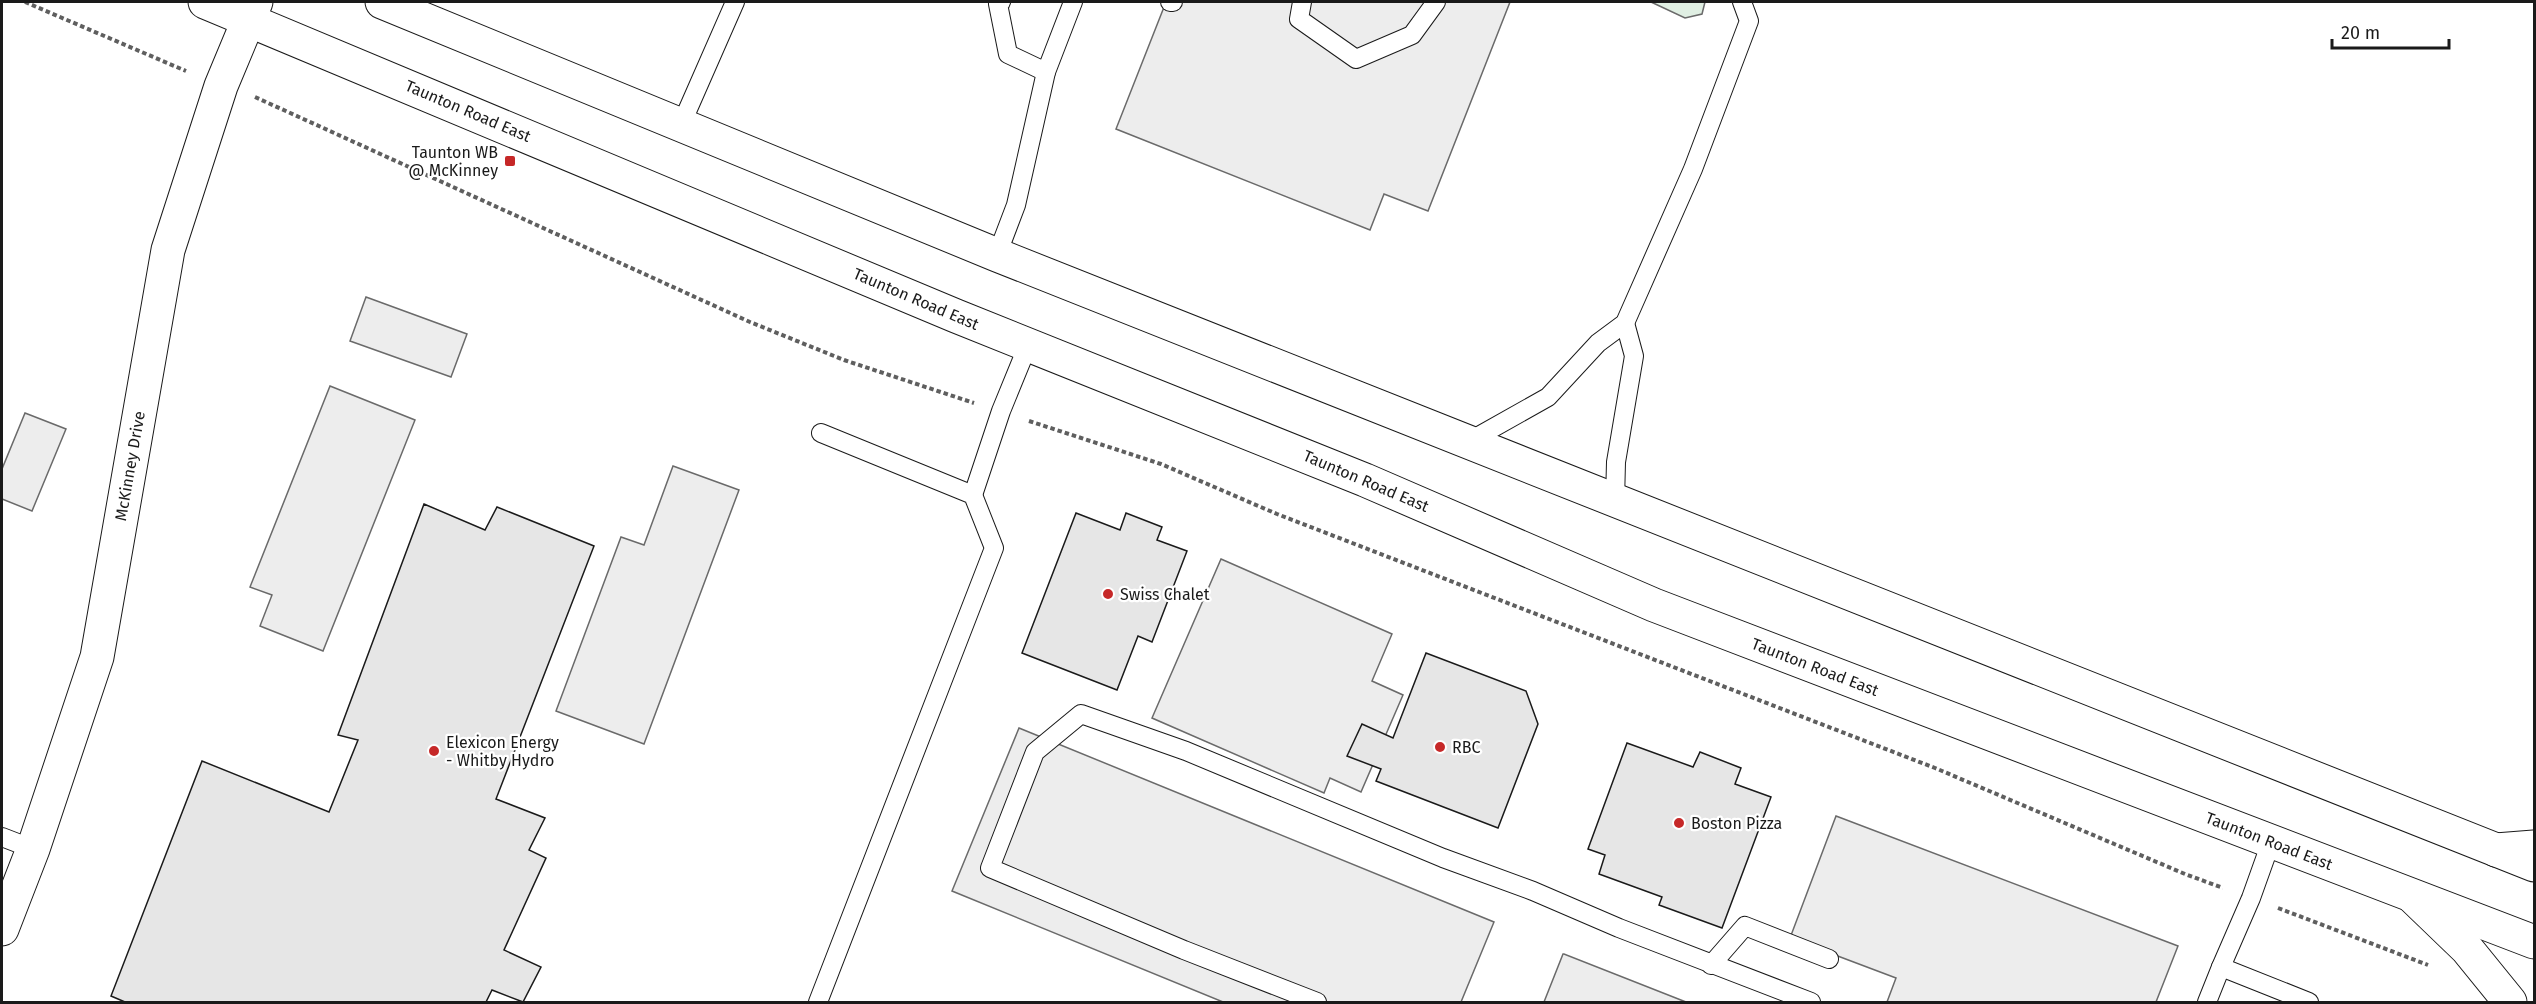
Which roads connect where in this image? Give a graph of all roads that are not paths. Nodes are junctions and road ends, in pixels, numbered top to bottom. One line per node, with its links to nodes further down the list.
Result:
1 (205, 2): 9 (main road, Taunton Road East)
2 (382, 2): 11 (main road)
3 (735, 2): 11 (lane)
4 (1001, 2): 10 (lane)
5 (1073, 2): 10 (lane)
6 (1302, 2): 7 (lane)
7 (1436, 2)
8 (1742, 2): 13 (lane)
9 (252, 10): 14 (main road, Taunton Road East); 22 (main road, McKinney Drive)
10 (1046, 72): 12 (lane)
11 (681, 125): 12 (main road)
12 (997, 255): 16 (main road)
13 (1625, 323): 16 (lane); 18 (lane)
14 (1028, 345): 17 (lane); 20 (main road, Taunton Road East)
15 (821, 433): 17 (lane)
16 (1468, 442): 18 (main road)
17 (973, 495): 32 (lane)
18 (1615, 501): 23 (main road)
19 (2, 837): 22 (lane)
20 (2271, 842): 25 (main road, Taunton Road East); 30 (lane)
21 (2535, 847): 23 (main road)
22 (33, 849): 26 (main road, McKinney Drive)
23 (2496, 850): 24 (main road)
24 (2535, 865)
25 (2413, 897): 27 (main road, Taunton Road East); 37 (main road)
26 (2, 929)
27 (2535, 942)
28 (1829, 959): 29 (lane)
29 (1711, 965): 33 (lane); 34 (lane)
30 (2221, 967): 31 (lane); 35 (lane)
31 (2278, 997): 36 (lane)
32 (818, 1002)
33 (1317, 1002)
34 (1811, 1002)
35 (2207, 1002)
36 (2309, 1002)
37 (2510, 1002)

